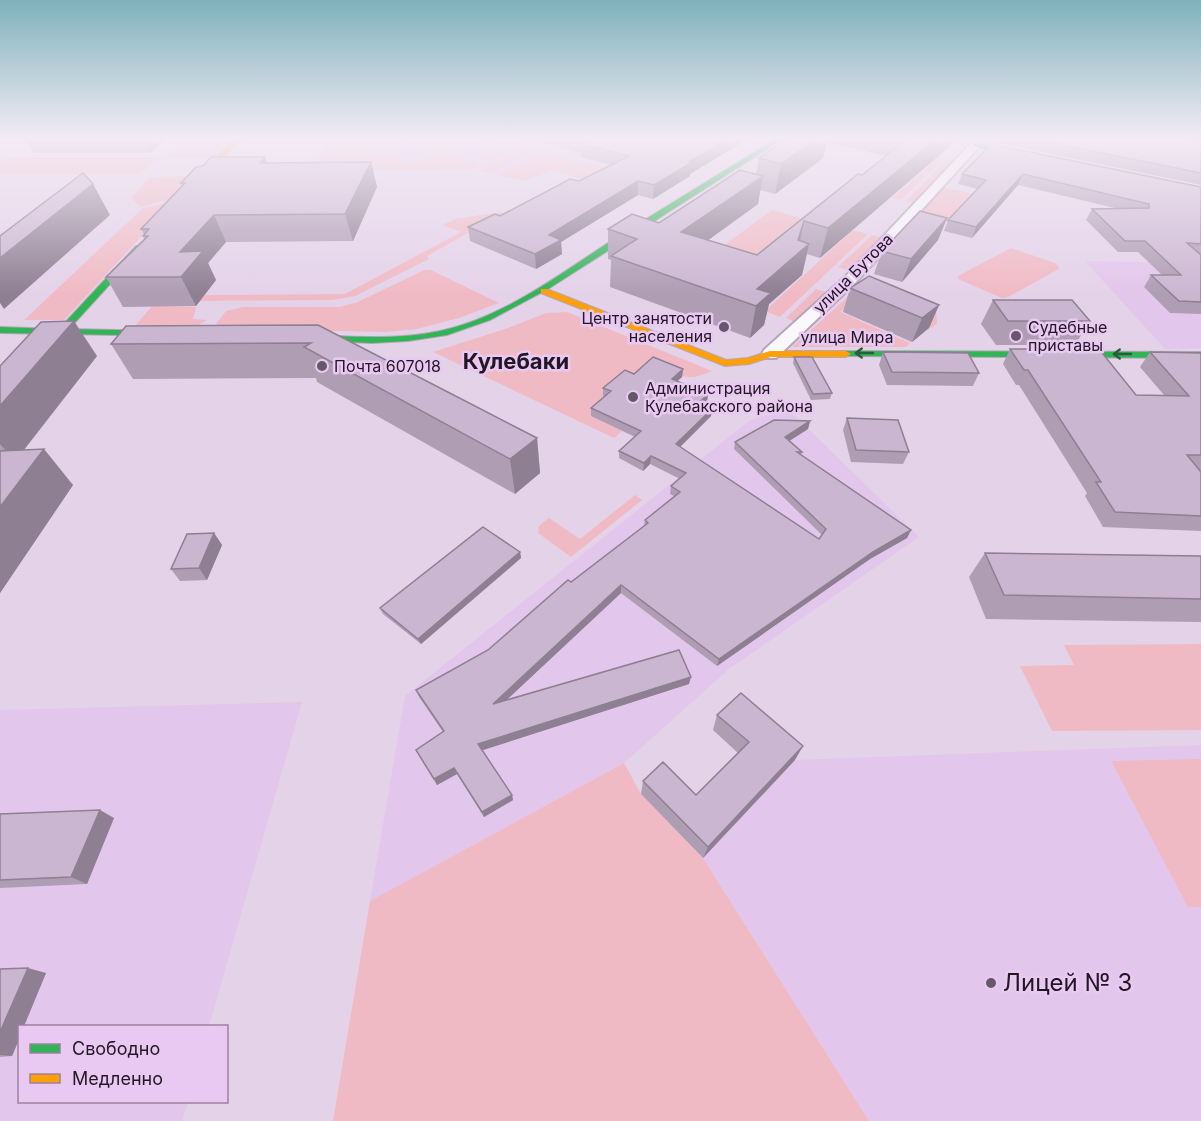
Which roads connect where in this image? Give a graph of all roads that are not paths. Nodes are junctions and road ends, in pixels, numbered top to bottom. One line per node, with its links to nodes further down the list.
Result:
1 (192, 189): 4 (street)
2 (700, 189): 6 (street)
3 (934, 189): 11 (street, улица Бутова)
4 (185, 197)
5 (151, 235): 8 (street)
6 (544, 291): 10 (street); 11 (street, улица Мира)
7 (0, 330): 8 (street)
8 (61, 331): 9 (street); 13 (street)
9 (177, 334)
10 (283, 337)
11 (770, 354): 12 (street, улица Мира, one-way to 11)
12 (1201, 355)
13 (0, 398)

